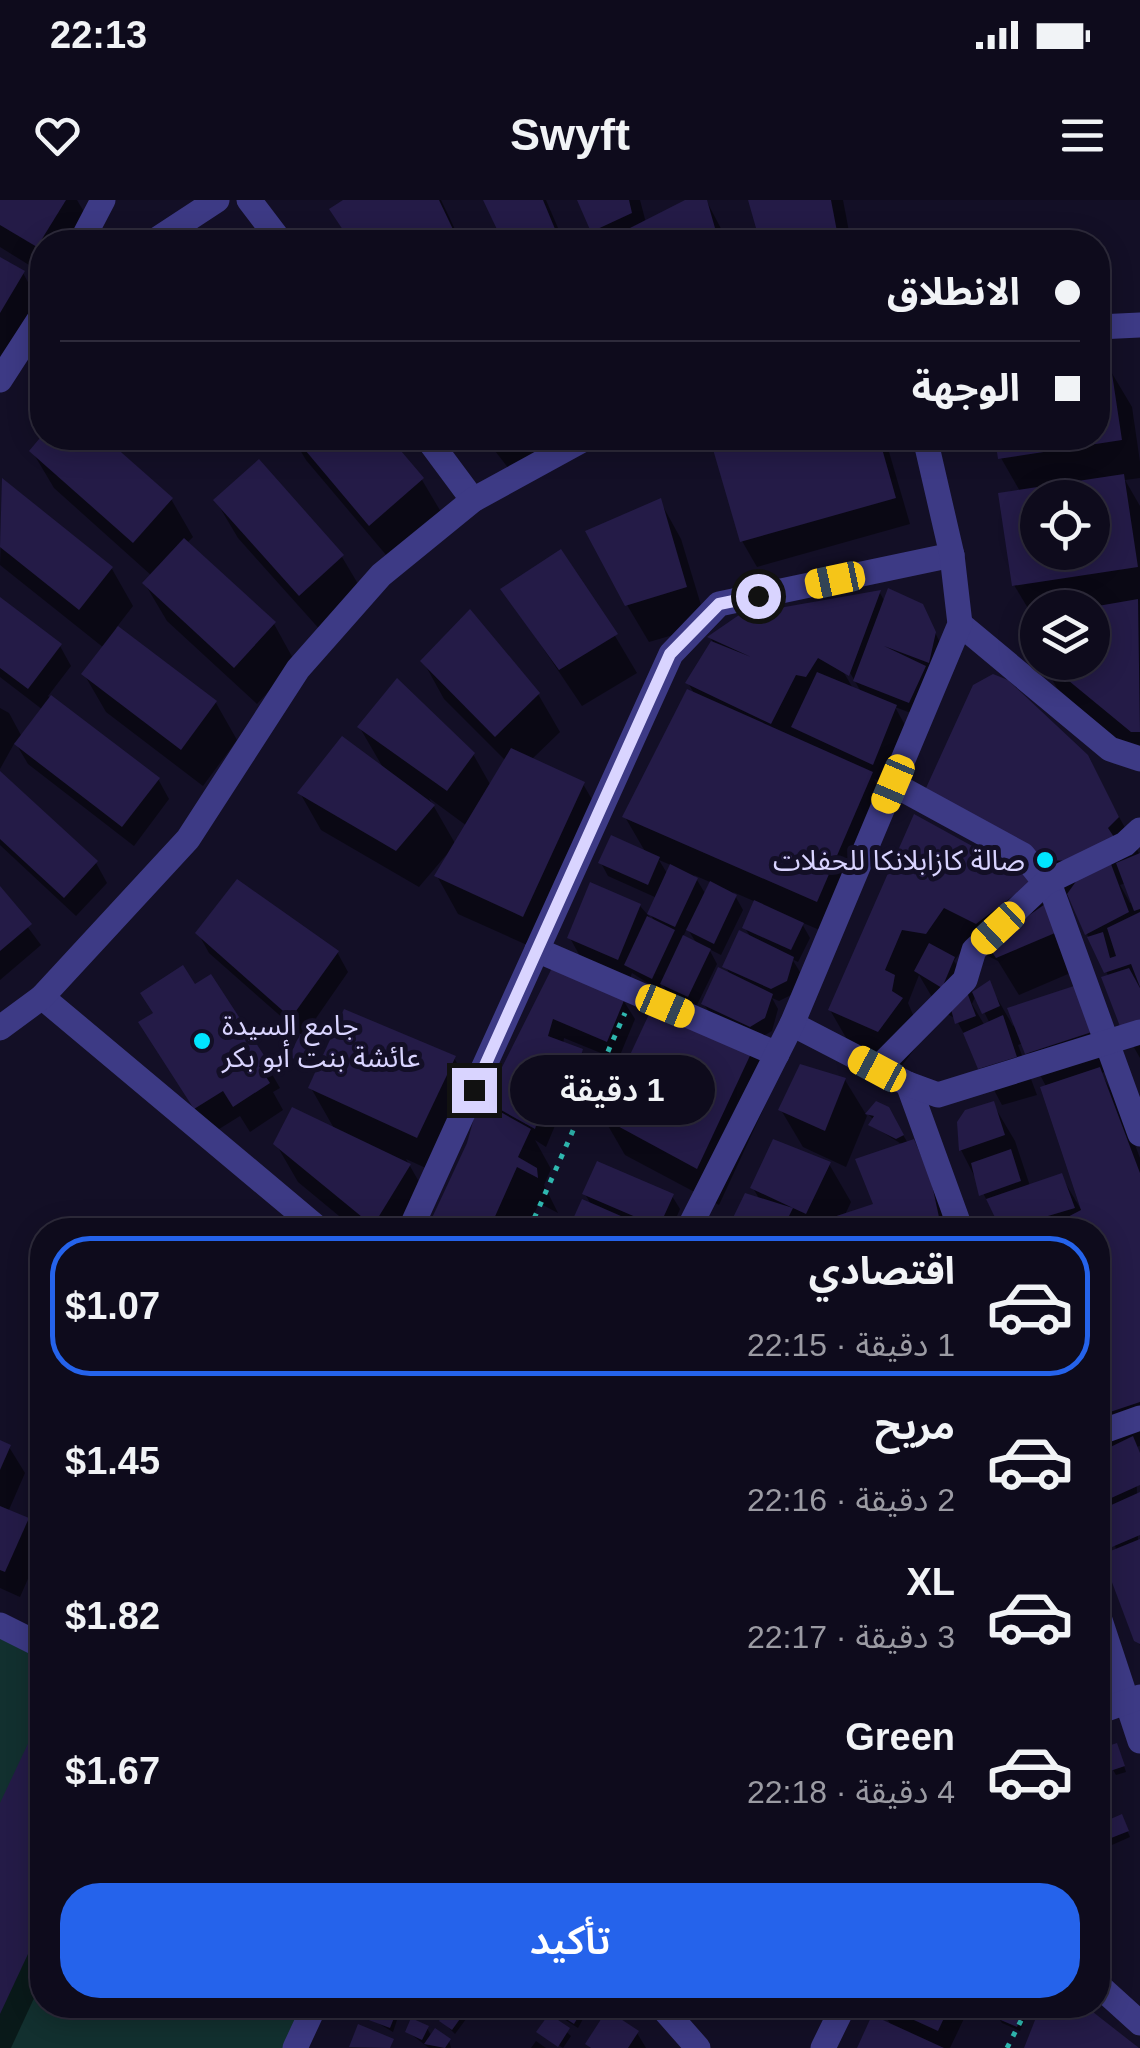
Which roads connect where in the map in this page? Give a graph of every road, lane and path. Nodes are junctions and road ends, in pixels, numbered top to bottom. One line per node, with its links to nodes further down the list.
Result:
1 (103, 200): 4 (street)
2 (217, 200): 5 (street)
3 (249, 200): 6 (street)
4 (87, 230)
5 (172, 230)
6 (272, 230)
7 (1140, 325): 8 (street)
8 (1110, 326)
9 (30, 334): 10 (street)
10 (0, 380)
11 (435, 450): 14 (street)
12 (564, 450): 14 (street)
13 (928, 450): 15 (street)
14 (474, 500): 23 (street)
15 (952, 556): 16 (street); 21 (street)
16 (960, 624): 17 (street); 18 (street)
17 (1140, 759)
18 (893, 784): 20 (street); 24 (street)
19 (1140, 830): 20 (street)
20 (1045, 882): 27 (street); 29 (street)
21 (537, 950): 22 (street); 33 (street)
22 (634, 993): 28 (street); 34 (path)
23 (42, 996): 25 (street); 32 (street)
24 (792, 1024): 28 (street); 29 (street)
25 (0, 1028)
26 (1140, 1032): 27 (street)
27 (1106, 1042): 30 (street); 31 (street)
28 (777, 1054): 35 (street)
29 (877, 1069): 30 (street)
30 (908, 1084): 36 (street)
31 (1140, 1134)
32 (306, 1218)
33 (415, 1218)
34 (535, 1218)
35 (694, 1218)
36 (957, 1218)
37 (1140, 1418): 38 (street)
38 (1110, 1429)
39 (0, 1626): 40 (street)
40 (30, 1640)
41 (1110, 1642): 42 (street)
42 (1134, 1699): 43 (street); 44 (street)
43 (1110, 1708)
44 (1140, 1741)
45 (1110, 1996): 50 (street)
46 (309, 2018): 51 (street)
47 (671, 2018): 52 (street)
48 (838, 2018): 53 (street)
49 (1022, 2018): 54 (path)
50 (1140, 2023)
51 (295, 2048)
52 (698, 2048)
53 (823, 2048)
54 (1007, 2048)

